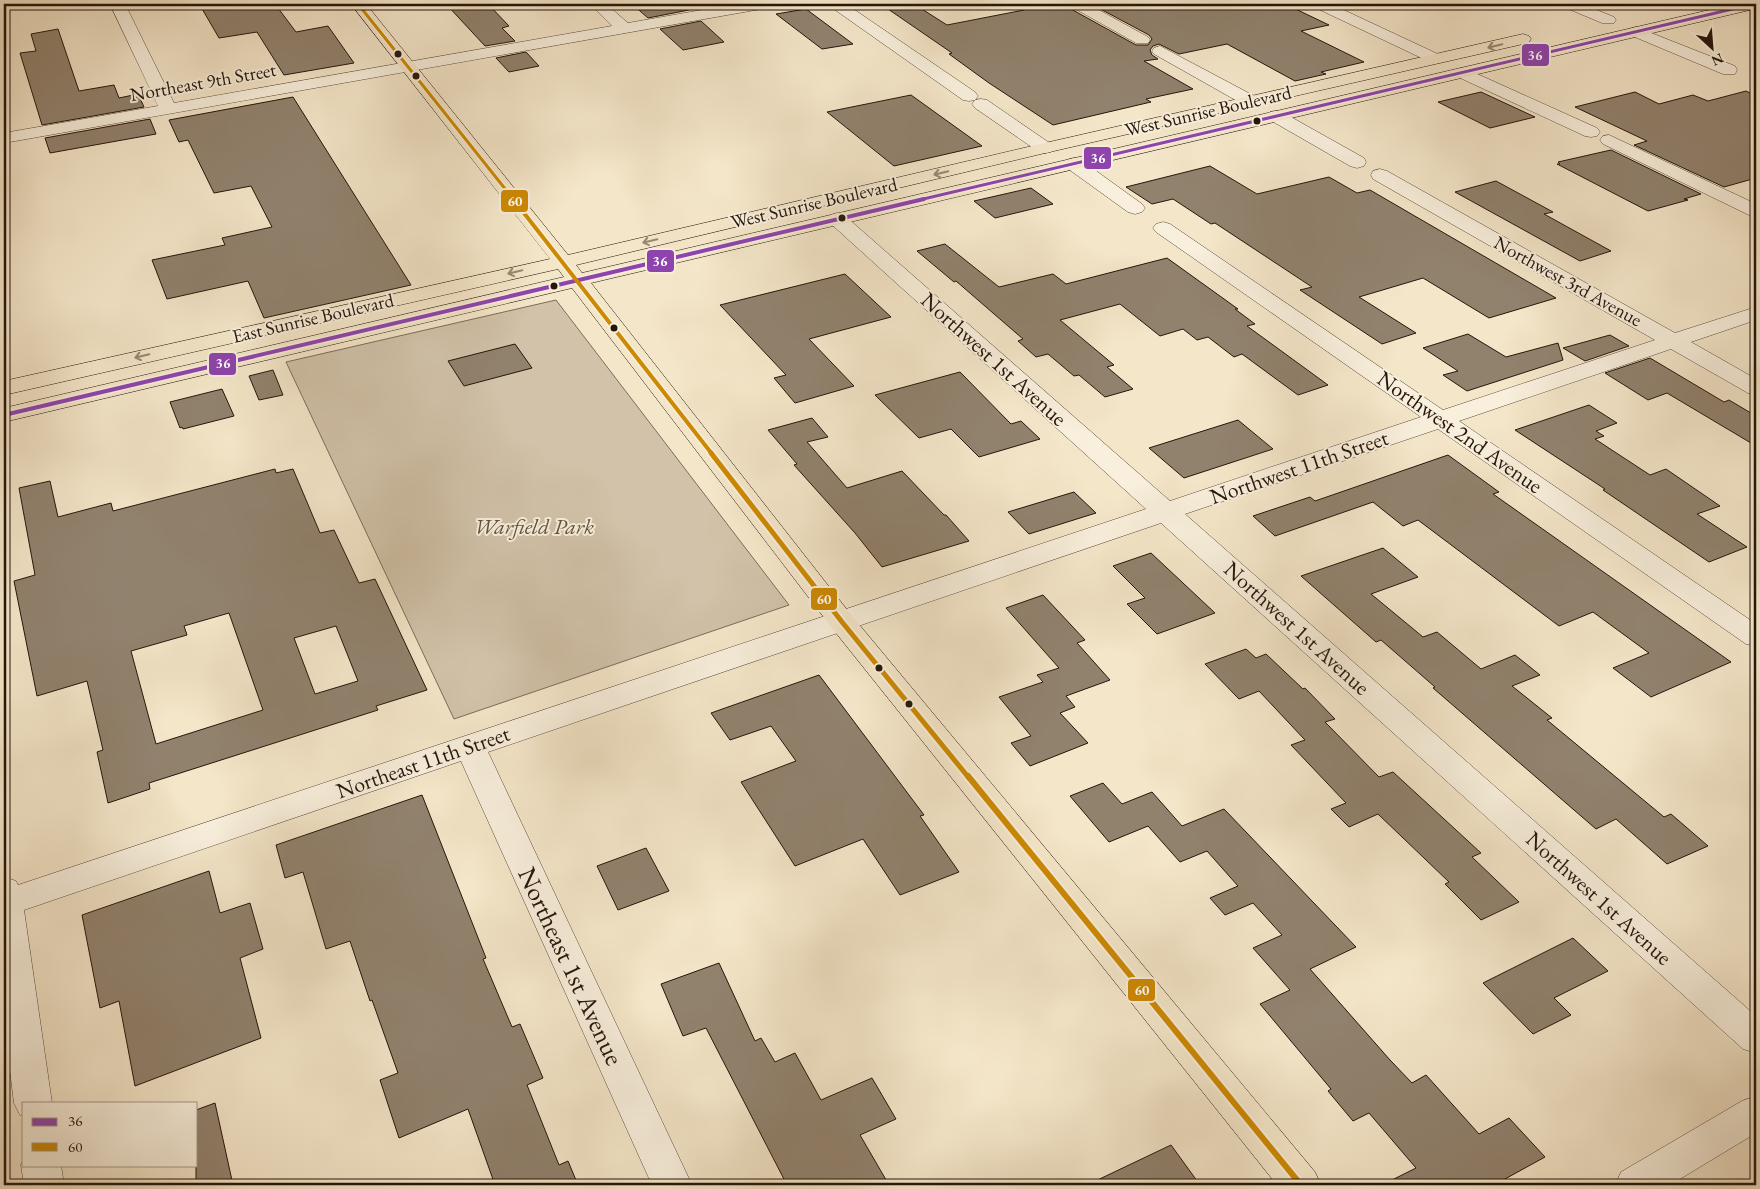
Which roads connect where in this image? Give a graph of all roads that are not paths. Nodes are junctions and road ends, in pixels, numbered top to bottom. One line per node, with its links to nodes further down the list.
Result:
1 (117, 4): 23 (street)
2 (358, 4): 19 (main road)
3 (597, 4): 12 (street)
4 (761, 4): 12 (street, Northeast 9th Street)
5 (836, 4): 29 (street)
6 (1077, 4): 16 (street)
7 (1319, 4): 18 (street)
8 (1569, 4): 10 (street)
9 (1754, 4): 13 (main road, West Sunrise Boulevard)
10 (1614, 18): 11 (main road); 15 (main road)
11 (1580, 26)
12 (624, 28): 19 (street, Northeast 9th Street)
13 (1636, 32): 15 (main road, West Sunrise Boulevard); 20 (street)
14 (1534, 37): 18 (main road, West Sunrise Boulevard, one-way to 18)
15 (1604, 39): 21 (main road, West Sunrise Boulevard)
16 (1142, 40)
17 (1160, 51): 22 (street)
18 (1436, 59): 22 (main road, West Sunrise Boulevard)
19 (409, 67): 23 (street, Northeast 9th Street); 37 (main road)
20 (1730, 70)
21 (1464, 73): 24 (main road, West Sunrise Boulevard); 25 (street)
22 (1252, 102): 26 (main road, West Sunrise Boulevard)
23 (168, 109): 27 (street, Northeast 9th Street)
24 (1276, 116): 30 (street); 31 (main road, West Sunrise Boulevard)
25 (1592, 132)
26 (1105, 135): 29 (main road, West Sunrise Boulevard); 31 (main road)
27 (4, 138)
28 (1609, 140): 34 (street)
29 (1045, 148): 37 (main road, West Sunrise Boulevard, one-way to 37)
30 (1356, 162)
31 (1074, 164): 33 (street); 35 (main road, West Sunrise Boulevard)
32 (1380, 175): 40 (street, Northwest 3rd Avenue)
33 (1135, 208)
34 (1756, 211)
35 (837, 219): 38 (main road, West Sunrise Boulevard); 45 (street, Northwest 1st Avenue)
36 (1163, 228): 44 (street, Northwest 2nd Avenue)
37 (563, 262): 38 (main road); 41 (main road, East Sunrise Boulevard, one-way to 41)
38 (577, 280): 43 (main road, East Sunrise Boulevard); 46 (main road)
39 (1756, 313): 40 (street, Northwest 11th Street)
40 (1673, 341): 42 (street, Northwest 3rd Avenue); 44 (street, Northwest 11th Street)
41 (9, 388)
42 (1756, 388)
43 (4, 415)
44 (1442, 419): 45 (street, Northwest 11th Street); 47 (street, Northwest 2nd Avenue)
45 (1166, 512): 46 (street, Northwest 11th Street); 50 (street, Northwest 1st Avenue)
46 (842, 622): 48 (street, Northeast 11th Street); 56 (main road)
47 (1756, 638)
48 (470, 746): 49 (street, Northeast 11th Street); 55 (street, Northeast 1st Avenue)
49 (4, 898): 51 (street)
50 (1756, 1038)
51 (33, 1102)
52 (1756, 1113): 57 (street)
53 (41, 1166): 54 (street)
54 (44, 1185)
55 (672, 1185)
56 (1301, 1185)
57 (1635, 1185)

